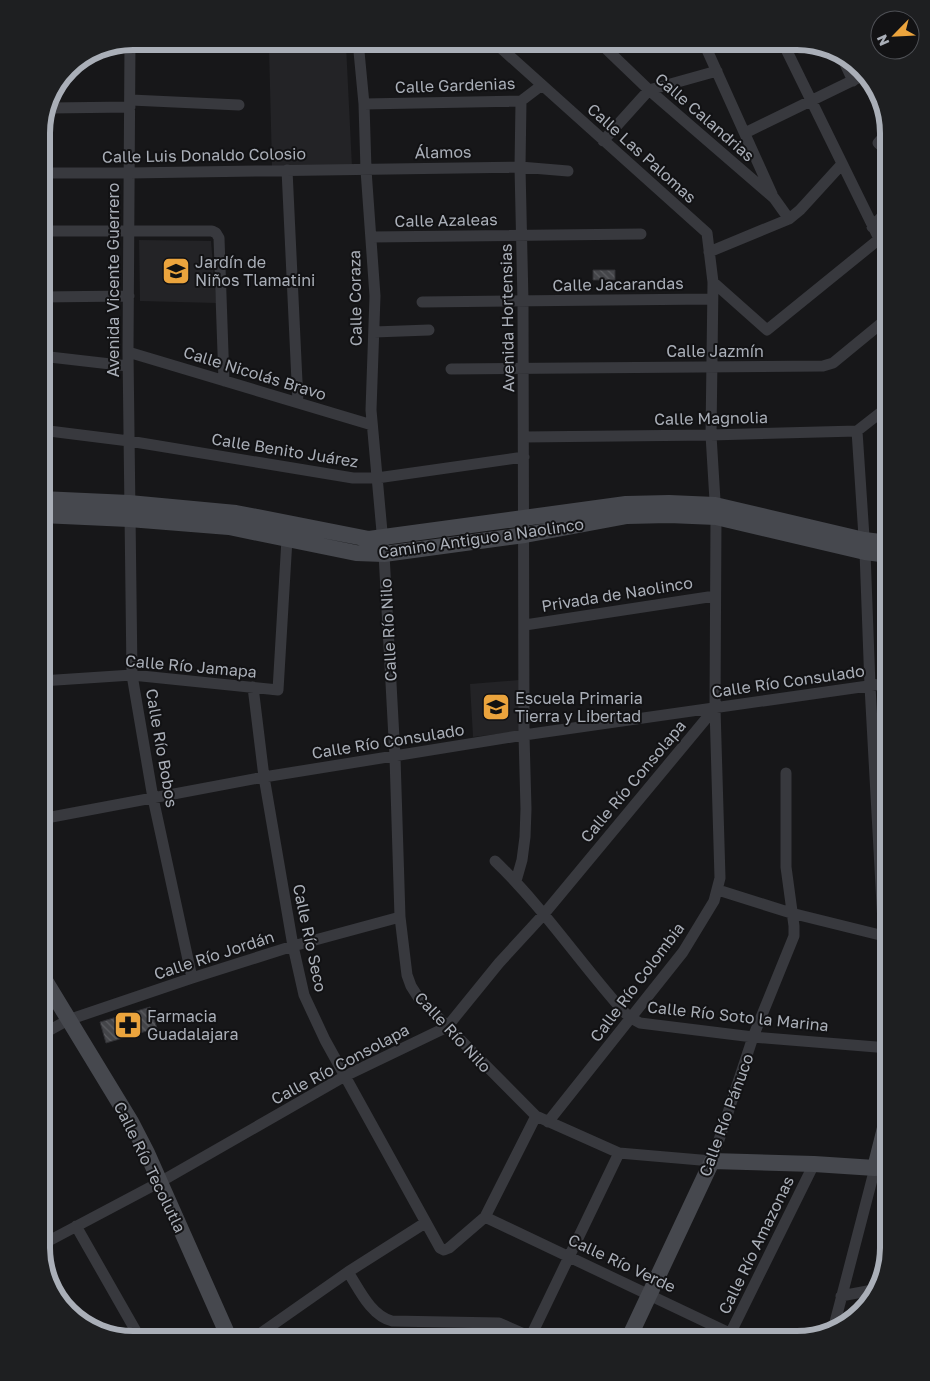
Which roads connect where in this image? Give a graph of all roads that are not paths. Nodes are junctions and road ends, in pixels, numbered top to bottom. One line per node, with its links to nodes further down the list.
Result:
1 (130, 50): 15 (street, Avenida Vicente Guerrero)
2 (359, 50): 16 (street, Calle Coraza)
3 (503, 50): 11 (street, Calle Las Palomas)
4 (607, 50): 12 (street, Calle Calandrias)
5 (707, 50): 8 (street)
6 (786, 50): 14 (street)
7 (846, 66): 10 (street)
8 (716, 71): 12 (street); 19 (street)
9 (859, 77): 10 (street)
10 (853, 80): 14 (street)
11 (542, 85): 13 (street, Calle Gardenias); 20 (street, Calle Las Palomas)
12 (649, 90): 20 (street); 28 (street, Calle Calandrias)
13 (521, 101): 16 (street, Calle Gardenias); 22 (street, Avenida Hortensias)
14 (812, 102): 19 (street); 21 (street)
15 (130, 103): 17 (street); 18 (street); 27 (street, Avenida Vicente Guerrero)
16 (364, 104): 24 (street, Calle Coraza)
17 (238, 105)
18 (55, 108)
19 (745, 133): 28 (street)
20 (603, 141): 39 (street, Calle Las Palomas)
21 (842, 164): 30 (street); 31 (street)
22 (520, 167): 24 (street, Álamos); 25 (street, Álamos); 35 (street, Avenida Hortensias)
23 (287, 170): 24 (street, Calle Luis Donaldo Colosio); 27 (street, Calle Luis Donaldo Colosio); 56 (street)
24 (366, 170): 36 (street, Calle Coraza)
25 (568, 170)
26 (50, 173): 27 (street, Calle Luis Donaldo Colosio)
27 (130, 174): 33 (street, Avenida Vicente Guerrero)
28 (774, 198): 30 (street, Calle Calandrias)
29 (880, 218): 31 (street)
30 (789, 219): 39 (street)
31 (872, 226): 37 (street)
32 (50, 230): 33 (street)
33 (129, 231): 41 (street, Avenida Vicente Guerrero); 55 (street)
34 (641, 234): 35 (street, Calle Azaleas)
35 (522, 236): 36 (street, Calle Azaleas); 45 (street, Avenida Hortensias)
36 (371, 238): 48 (street, Calle Coraza)
37 (878, 240): 38 (street); 40 (street)
38 (880, 243)
39 (709, 252): 40 (street, Calle Las Palomas)
40 (714, 282): 43 (street, Calle Las Palomas)
41 (128, 296): 42 (street); 49 (street, Avenida Vicente Guerrero)
42 (50, 297)
43 (712, 299): 45 (street, Calle Jacarandas); 52 (street, Calle Las Palomas)
44 (422, 302): 45 (street, Calle Jacarandas)
45 (523, 302): 53 (street, Avenida Hortensias)
46 (880, 324): 52 (street, Calle Jazmín)
47 (429, 330): 48 (street)
48 (374, 332): 58 (street, Calle Coraza)
49 (128, 352): 51 (street, Avenida Vicente Guerrero); 55 (street, Calle Nicolás Bravo)
50 (50, 357): 51 (street)
51 (128, 366): 63 (street, Avenida Vicente Guerrero)
52 (711, 367): 53 (street, Calle Jazmín); 61 (street, Calle Río Colombia)
53 (524, 368): 54 (street, Calle Jazmín); 62 (street, Avenida Hortensias)
54 (451, 369)
55 (224, 381): 56 (street, Calle Nicolás Bravo)
56 (298, 403): 58 (street, Calle Nicolás Bravo)
57 (880, 413): 60 (street)
58 (372, 425): 65 (street, Calle Coraza)
59 (50, 431): 63 (street, Calle Benito Juárez)
60 (857, 432): 61 (street, Calle Magnolia); 75 (street)
61 (712, 435): 62 (street, Calle Magnolia); 68 (street, Calle Río Colombia)
62 (524, 437): 64 (street, Avenida Hortensias)
63 (129, 440): 65 (street, Calle Benito Juárez); 67 (street, Avenida Vicente Guerrero)
64 (524, 457): 65 (street, Calle Benito Juárez); 70 (street, Avenida Hortensias)
65 (377, 478): 74 (street, Calle Coraza)
66 (50, 500): 67 (main road, Camino Antiguo a Naolinco)
67 (129, 511): 69 (main road, Camino Antiguo a Naolinco); 72 (main road, Camino Antiguo a Naolinco); 74 (main road, Camino Antiguo a Naolinco); 79 (street, Calle Río Bobos)
68 (715, 511): 70 (main road, Camino Antiguo a Naolinco); 71 (main road, Camino Antiguo a Naolinco); 75 (main road, Camino Antiguo a Naolinco); 77 (street, Calle Río Colombia)
69 (50, 515)
70 (525, 517): 71 (street, Avenida Hortensias); 74 (main road, Camino Antiguo a Naolinco)
71 (525, 535): 74 (main road, Camino Antiguo a Naolinco); 78 (street)
72 (287, 539): 74 (main road, Camino Antiguo a Naolinco); 83 (street, Calle Río Jamapa)
73 (880, 544): 75 (main road, Camino Antiguo a Naolinco)
74 (383, 546): 86 (street, Calle Río Nilo)
75 (865, 546): 76 (main road, Camino Antiguo a Naolinco); 82 (street)
76 (880, 552)
77 (714, 596): 78 (street, Privada de Naolinco); 84 (street, Calle Río Colombia)
78 (525, 625): 85 (street)
79 (132, 675): 80 (street, Calle Río Jamapa); 83 (street, Calle Río Jamapa); 89 (street, Calle Río Bobos)
80 (50, 680)
81 (880, 684): 82 (street, Calle Río Consulado)
82 (870, 686): 84 (street, Calle Río Consulado); 92 (street)
83 (253, 688): 88 (street, Calle Río Seco)
84 (715, 708): 85 (street, Calle Río Consulado); 94 (street, Calle Río Colombia); 96 (street, Calle Río Consolapa)
85 (524, 735): 86 (street, Calle Río Consulado); 93 (street)
86 (394, 757): 88 (street, Calle Río Consulado); 97 (street, Calle Río Nilo)
87 (786, 773): 95 (street, Calle Río Pánuco)
88 (264, 777): 89 (street, Calle Río Consulado); 99 (street, Calle Río Seco)
89 (153, 798): 90 (street, Calle Río Consulado); 100 (street, Calle Río Bobos)
90 (50, 817)
91 (495, 861): 93 (street, Calle Río Soto la Marina)
92 (880, 865)
93 (516, 881): 96 (street, Calle Río Soto la Marina)
94 (718, 890): 95 (street); 102 (street, Calle Río Colombia)
95 (791, 913): 98 (street); 106 (street, Calle Río Pánuco)
96 (544, 914): 102 (street, Calle Río Soto la Marina); 104 (street, Calle Río Consolapa)
97 (400, 917): 99 (street, Calle Río Jordán); 104 (street, Calle Río Nilo)
98 (880, 935)
99 (293, 946): 100 (street, Calle Río Jordán); 108 (street, Calle Río Seco)
100 (192, 978): 103 (street, Calle Río Jordán)
101 (50, 989): 103 (main road, Calle Río Tecolutla)
102 (631, 1018): 106 (street, Calle Río Soto la Marina); 110 (street, Calle Río Colombia)
103 (68, 1020): 105 (street, Calle Río Jordán); 116 (main road, Calle Río Tecolutla)
104 (447, 1027): 108 (street, Calle Río Consolapa); 109 (street, Calle Río Nilo)
105 (50, 1030)
106 (753, 1037): 107 (street, Calle Río Soto la Marina); 112 (street, Calle Río Pánuco)
107 (880, 1047)
108 (345, 1076): 116 (street, Calle Río Consolapa); 118 (street, Calle Río Seco)
109 (536, 1116): 110 (street, Calle Río Nilo); 117 (street)
110 (548, 1122): 111 (street, Calle Río Nilo)
111 (619, 1153): 112 (street, Calle Río Nilo); 121 (street)
112 (712, 1160): 113 (main road, Calle Río Nilo); 124 (main road, Calle Río Pánuco)
113 (814, 1164): 114 (main road, Calle Río Nilo); 134 (street, Calle Río Amazonas)
114 (880, 1168)
115 (880, 1174): 125 (street)
116 (160, 1182): 119 (street, Calle Río Consolapa); 128 (main road, Calle Río Tecolutla)
117 (485, 1216): 118 (street, Calle Río Seco); 121 (street, Calle Río Verde)
118 (425, 1223): 122 (street)
119 (76, 1226): 120 (street, Calle Río Consolapa); 127 (street)
120 (50, 1240)
121 (569, 1256): 124 (street, Calle Río Verde); 131 (street)
122 (348, 1272): 129 (street); 130 (street)
123 (868, 1291): 125 (street)
124 (648, 1294): 132 (main road, Calle Río Pánuco); 133 (street, Calle Río Verde)
125 (842, 1296): 126 (street)
126 (835, 1322)
127 (137, 1331)
128 (226, 1331)
129 (264, 1331)
130 (516, 1331)
131 (533, 1331)
132 (632, 1331)
133 (718, 1331)
134 (732, 1331)

